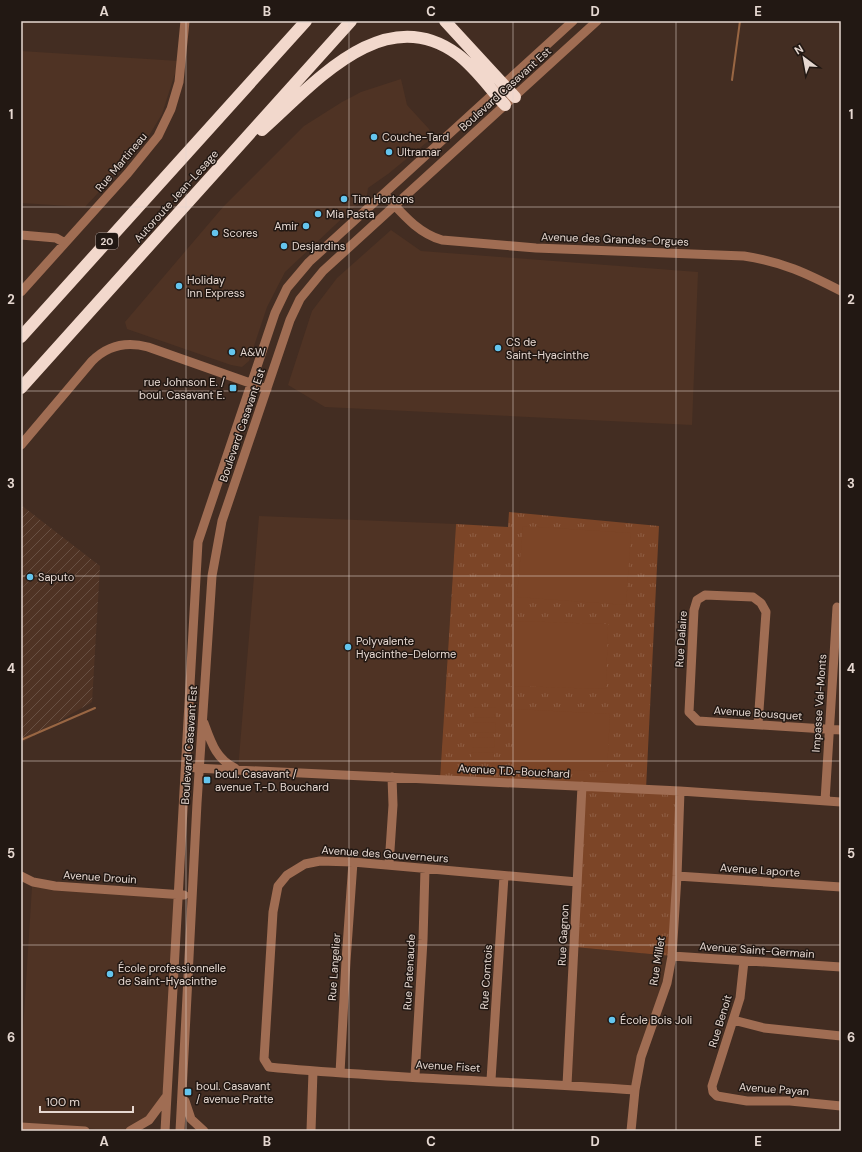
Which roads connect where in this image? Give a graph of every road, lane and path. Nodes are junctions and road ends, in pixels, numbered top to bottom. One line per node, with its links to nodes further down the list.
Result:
1 (185, 21): 15 (street, Rue Martineau)
2 (306, 21): 18 (highway, Autoroute Jean-Lesage / 20)
3 (351, 21): 11 (highway, Autoroute Jean-Lesage)
4 (445, 21): 7 (highway)
5 (573, 21): 7 (street, Boulevard Casavant Est)
6 (597, 21): 9 (street, Boulevard Casavant Est)
7 (503, 85): 8 (street, Boulevard Casavant Est); 9 (highway)
8 (494, 93): 10 (highway); 11 (highway); 12 (street, Boulevard Casavant Est)
9 (515, 97): 10 (street, Boulevard Casavant Est)
10 (505, 105): 13 (street, Boulevard Casavant Est)
11 (214, 173): 20 (highway, Autoroute Jean-Lesage)
12 (384, 194): 13 (street, Avenue des Grandes-Orgues); 19 (street, Boulevard Casavant Est)
13 (395, 205): 16 (street, Avenue des Grandes-Orgues); 21 (street, Boulevard Casavant Est)
14 (21, 235): 15 (street)
15 (65, 243): 17 (street, Rue Martineau)
16 (841, 291)
17 (21, 292)
18 (21, 337)
19 (250, 384): 21 (street); 22 (street); 29 (street, Boulevard Casavant Est)
20 (21, 388)
21 (267, 389): 24 (street, Boulevard Casavant Est)
22 (21, 445)
23 (837, 608): 27 (street, Impasse Val-Monts)
24 (203, 720): 30 (street, Boulevard Casavant Est); 31 (street)
25 (698, 721): 26 (street, Avenue Bousquet); 26 (street, Rue Dalaire)
26 (758, 724): 27 (street, Avenue Bousquet)
27 (830, 729): 28 (street, Avenue Bousquet); 35 (street, Impasse Val-Monts)
28 (841, 730)
29 (186, 767): 30 (street, Avenue T.D.-Bouchard); 45 (street, Boulevard Casavant Est)
30 (200, 768): 31 (street, Avenue T.D.-Bouchard); 46 (street, Boulevard Casavant Est)
31 (238, 770): 32 (street, Avenue T.D.-Bouchard)
32 (392, 777): 33 (street, Avenue T.D.-Bouchard); 38 (street)
33 (582, 786): 34 (street, Avenue T.D.-Bouchard); 43 (street, Rue Gagnon)
34 (680, 791): 35 (street, Avenue T.D.-Bouchard); 42 (street, Rue Millet)
35 (825, 801): 36 (street, Avenue T.D.-Bouchard)
36 (841, 802)
37 (353, 862): 38 (street, Avenue des Gouverneurs); 52 (street, Avenue des Gouverneurs); 54 (street, Rue Langelier)
38 (389, 865): 39 (street, Avenue des Gouverneurs)
39 (425, 869): 41 (street, Avenue des Gouverneurs); 55 (street, Rue Patenaude)
40 (21, 876): 45 (street, Avenue Drouin)
41 (504, 876): 43 (street, Avenue des Gouverneurs); 56 (street, Rue Comtois)
42 (677, 876): 44 (street, Avenue Laporte); 47 (street, Rue Millet)
43 (577, 882): 57 (street, Rue Gagnon)
44 (841, 887)
45 (179, 895): 46 (street); 60 (street, Boulevard Casavant Est)
46 (192, 895): 61 (street, Boulevard Casavant Est)
47 (672, 956): 48 (street, Avenue Saint-Germain); 59 (street, Rue Millet)
48 (744, 961): 49 (street, Avenue Saint-Germain); 50 (street, Rue Benoit)
49 (841, 967)
50 (733, 1020): 51 (street); 58 (street, Rue Benoit)
51 (841, 1036)
52 (264, 1059): 53 (street, Avenue Fiset)
53 (313, 1071): 54 (street, Avenue Fiset); 70 (street)
54 (340, 1073): 55 (street, Avenue Fiset)
55 (415, 1076): 56 (street, Avenue Fiset)
56 (491, 1080): 57 (street, Avenue Fiset)
57 (567, 1085): 59 (street, Avenue Fiset)
58 (712, 1086): 62 (street, Avenue Payan)
59 (635, 1090): 71 (street, Rue Millet)
60 (166, 1097): 66 (street); 67 (street, Boulevard Casavant Est)
61 (183, 1097): 68 (street, Boulevard Casavant Est); 69 (street)
62 (841, 1106)
63 (21, 1127): 64 (street)
64 (50, 1130): 65 (street)
65 (85, 1131)
66 (130, 1131)
67 (165, 1131)
68 (180, 1131)
69 (204, 1131)
70 (311, 1131)
71 (631, 1131)

